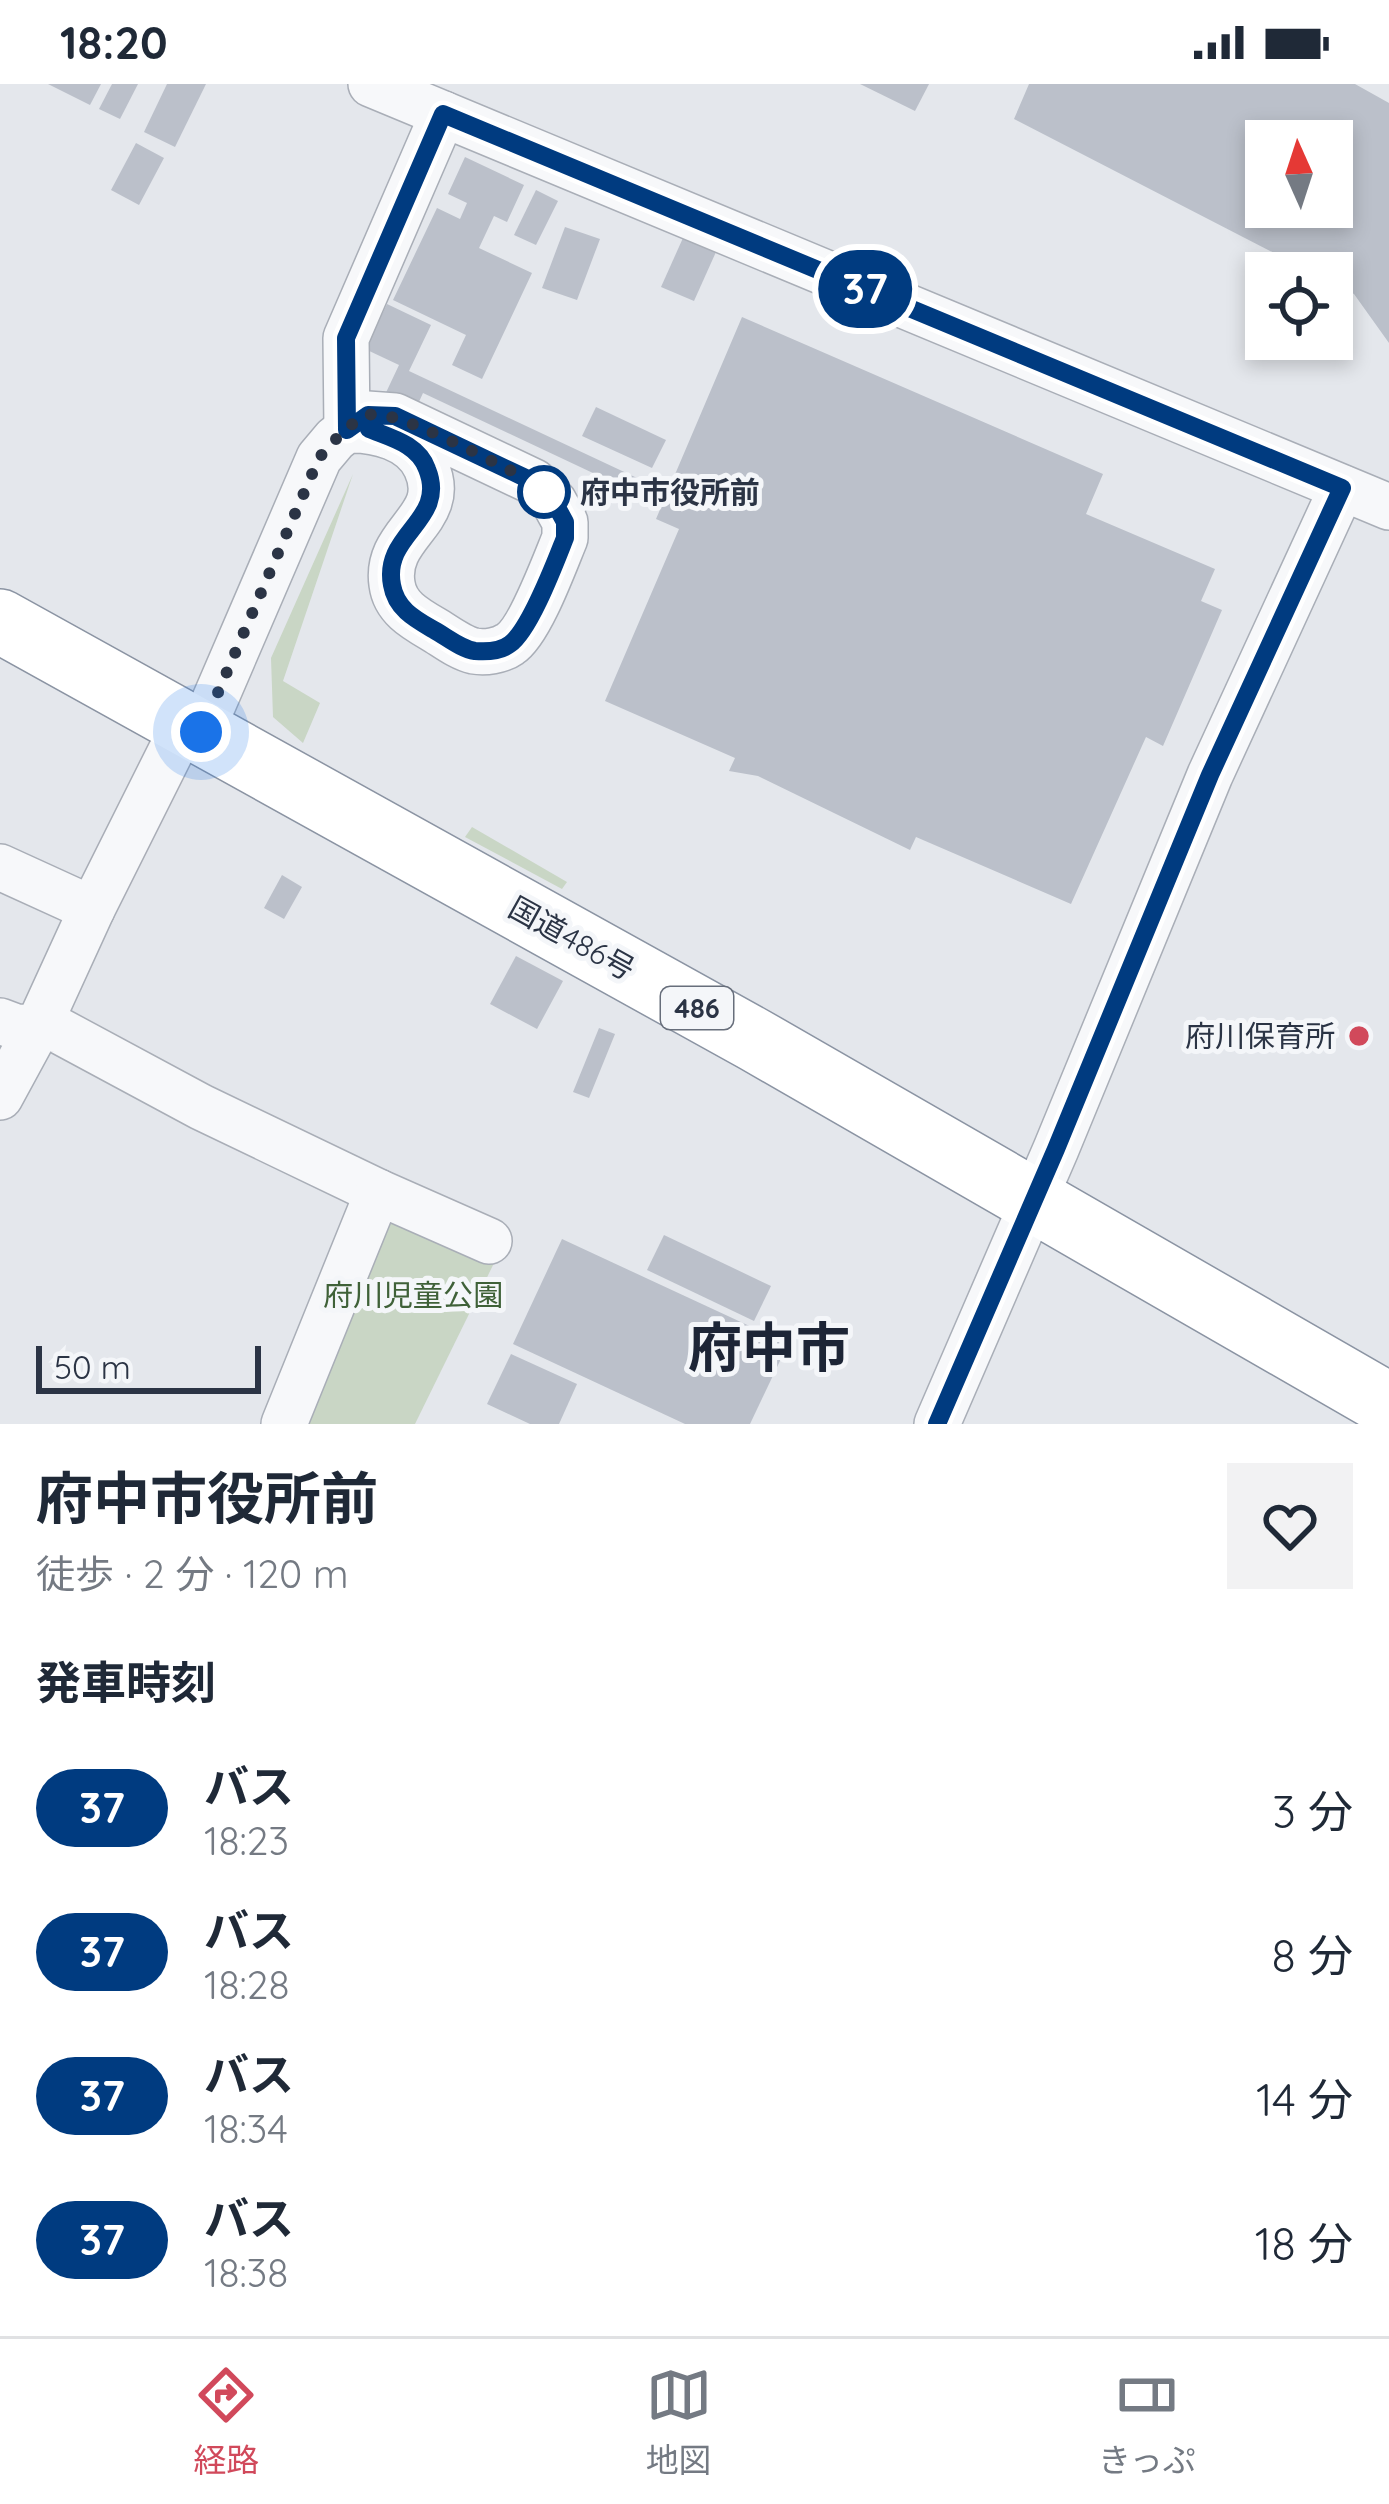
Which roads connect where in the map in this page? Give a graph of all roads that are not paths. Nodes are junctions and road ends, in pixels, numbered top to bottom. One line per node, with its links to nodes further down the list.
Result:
1 (371, 84): 2 (street)
2 (443, 114): 3 (street); 4 (street)
3 (347, 430): 3 (street); 7 (street)
4 (1342, 488): 5 (street); 13 (street)
5 (1389, 507)
6 (0, 621): 7 (highway, 国道486号 / 486)
7 (193, 728): 9 (street); 13 (highway, 国道486号 / 486)
8 (0, 867): 9 (street)
9 (92, 910): 10 (street)
10 (19, 1024): 11 (street); 12 (street)
11 (0, 1097)
12 (378, 1192): 14 (street); 16 (street)
13 (1034, 1199): 15 (highway, 国道486号 / 486); 17 (street)
14 (490, 1241)
15 (1389, 1405)
16 (284, 1424)
17 (937, 1424)

